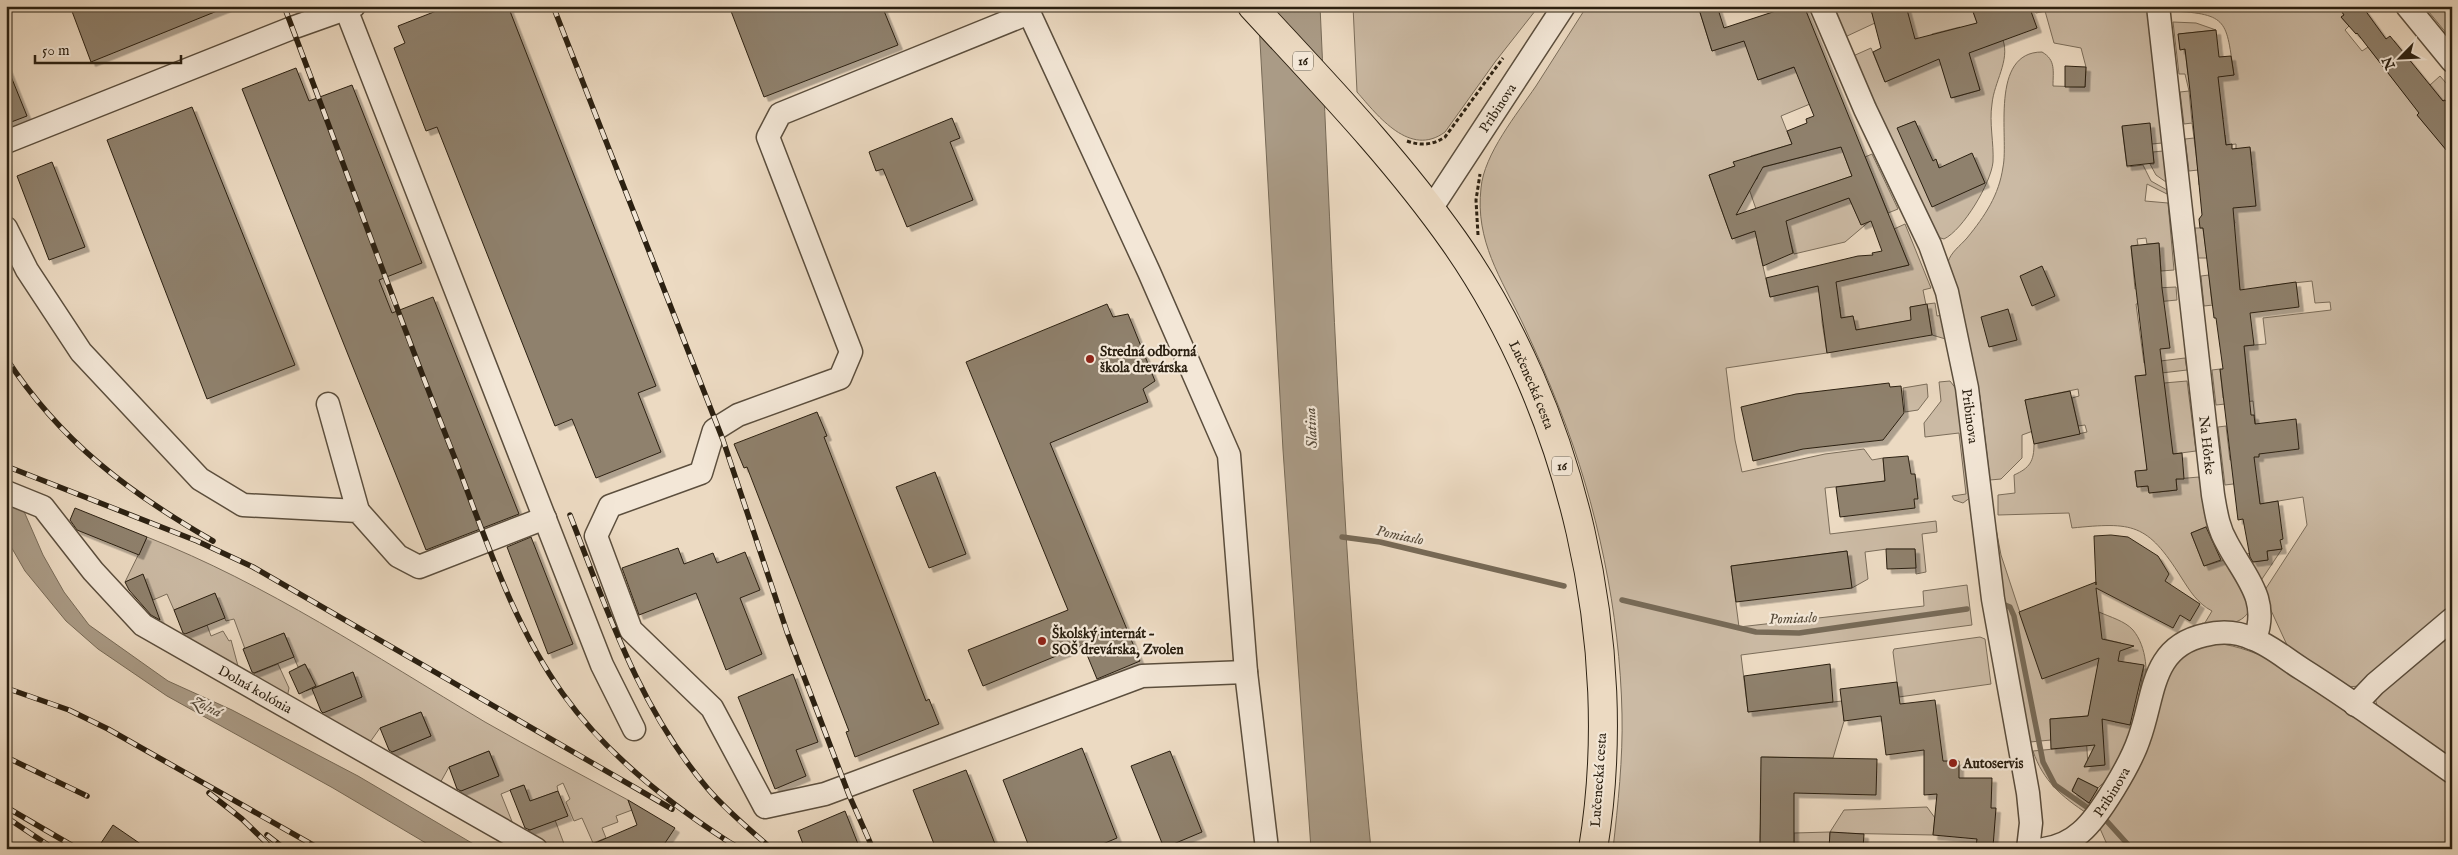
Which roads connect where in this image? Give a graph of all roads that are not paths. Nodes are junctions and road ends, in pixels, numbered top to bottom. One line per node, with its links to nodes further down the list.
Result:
1 (1252, 6): 10 (main road, Lučenecká cesta / 16)
2 (1564, 6): 10 (street, Pribinova)
3 (1821, 6): 25 (street, Pribinova)
4 (2158, 6): 17 (street, Na Hôrke)
5 (2407, 6): 8 (street)
6 (350, 8): 9 (street); 15 (street)
7 (1027, 10): 18 (street); 18 (street)
8 (2452, 61)
9 (6, 142)
10 (1431, 209): 24 (main road, Lučenecká cesta / 16)
11 (6, 228): 14 (street)
12 (328, 404): 14 (street)
13 (6, 492): 22 (street, Dolná kolónia)
14 (358, 511): 15 (street)
15 (545, 518): 20 (street)
16 (2452, 619): 19 (street)
17 (2255, 639): 19 (street); 26 (street, Pribinova)
18 (1246, 672): 23 (street)
19 (2355, 704): 21 (street)
20 (634, 729)
21 (2452, 772)
22 (536, 849)
23 (1267, 849)
24 (1593, 849)
25 (2028, 849)
26 (2044, 849)

